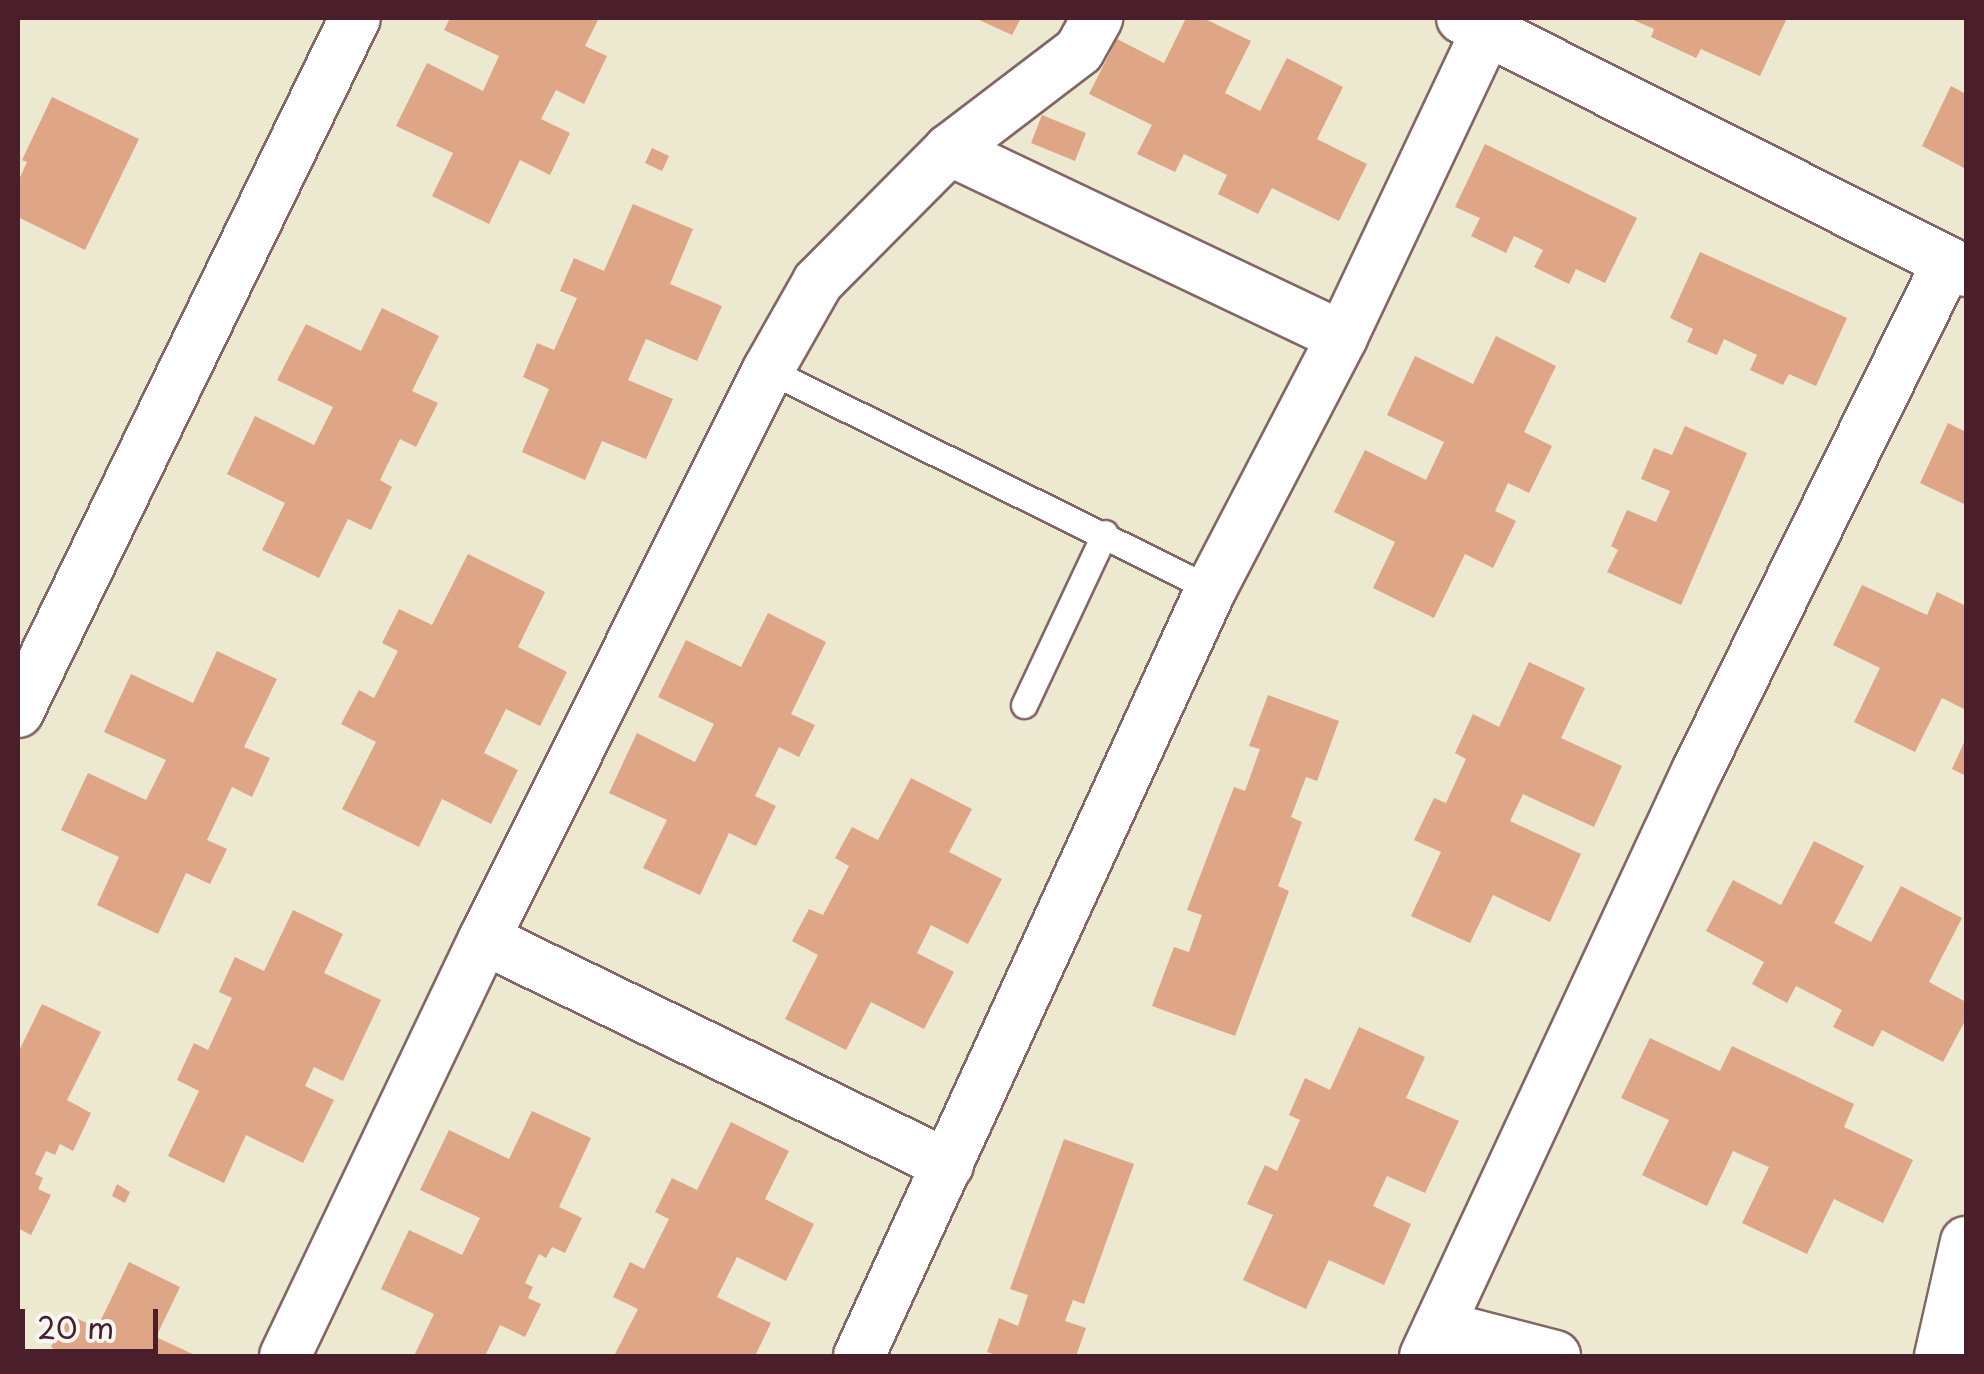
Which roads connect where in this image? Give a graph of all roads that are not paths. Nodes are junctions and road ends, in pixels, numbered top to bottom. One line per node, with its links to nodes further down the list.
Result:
1 (355, 18): 11 (street)
2 (1097, 18): 4 (street)
3 (1474, 24): 5 (street); 6 (street)
4 (948, 150): 6 (street); 7 (street)
5 (1957, 266): 15 (street)
6 (1342, 338): 9 (street)
7 (768, 370): 8 (lane); 12 (street)
8 (1105, 533): 9 (lane); 10 (lane)
9 (1211, 589): 13 (street)
10 (1024, 705)
11 (18, 712)
12 (484, 939): 13 (street); 16 (street)
13 (948, 1164): 17 (street)
14 (1966, 1242): 19 (street)
15 (1432, 1341): 18 (street)
16 (285, 1356)
17 (859, 1356)
18 (1555, 1356)
19 (1940, 1356)

